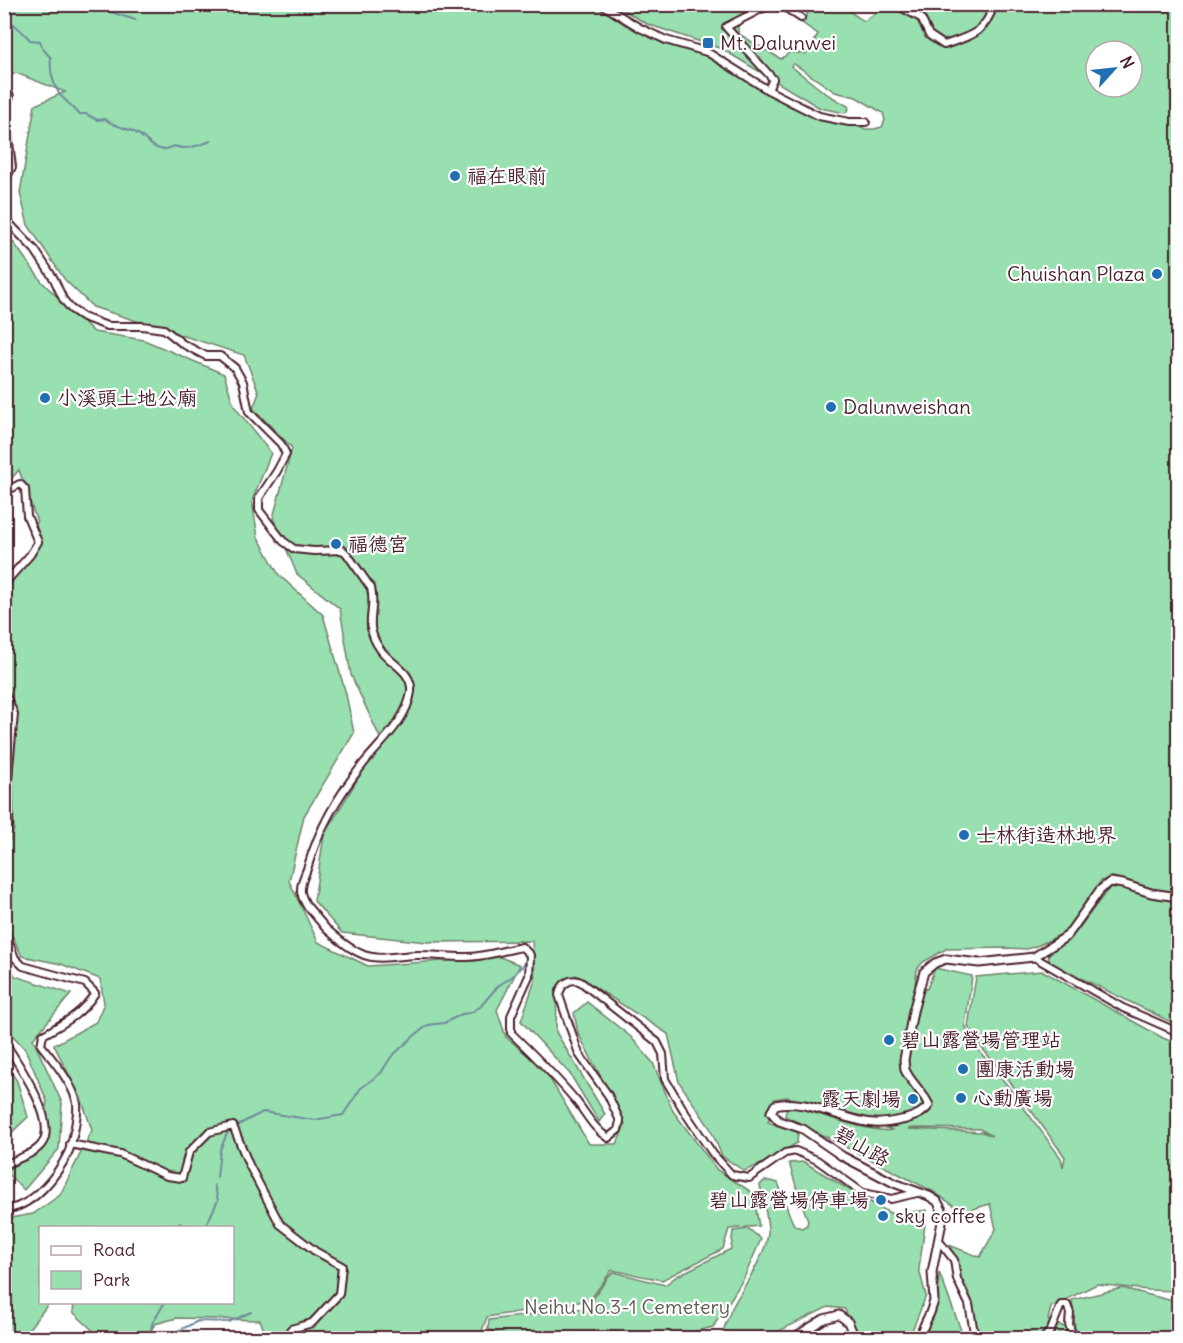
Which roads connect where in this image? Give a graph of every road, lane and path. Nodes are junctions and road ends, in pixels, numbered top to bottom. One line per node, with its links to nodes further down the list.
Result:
1 (601, 4): 9 (street)
2 (771, 4): 9 (street)
3 (780, 4): 8 (street)
4 (895, 4): 7 (street)
5 (906, 4): 6 (street)
6 (918, 4)
7 (994, 4)
8 (801, 18)
9 (768, 90): 11 (street)
10 (4, 92): 12 (street)
11 (866, 122)
12 (4, 183)
13 (4, 216): 25 (street)
14 (4, 492): 15 (street)
15 (4, 584)
16 (4, 691): 17 (street)
17 (4, 831)
18 (1179, 897): 20 (street, 碧山路)
19 (4, 930): 23 (street)
20 (1034, 957): 21 (street); 25 (street, 碧山路)
21 (1179, 1032)
22 (4, 1041): 24 (street)
23 (70, 1144): 26 (street); 28 (street)
24 (4, 1165)
25 (917, 1193): 27 (street, 碧山路)
26 (4, 1206)
27 (939, 1241): 31 (street, 碧山路); 32 (street)
28 (285, 1338)
29 (793, 1338): 30 (street)
30 (855, 1338)
31 (918, 1338)
32 (975, 1338)
33 (1044, 1338): 34 (street)
34 (1073, 1338)

